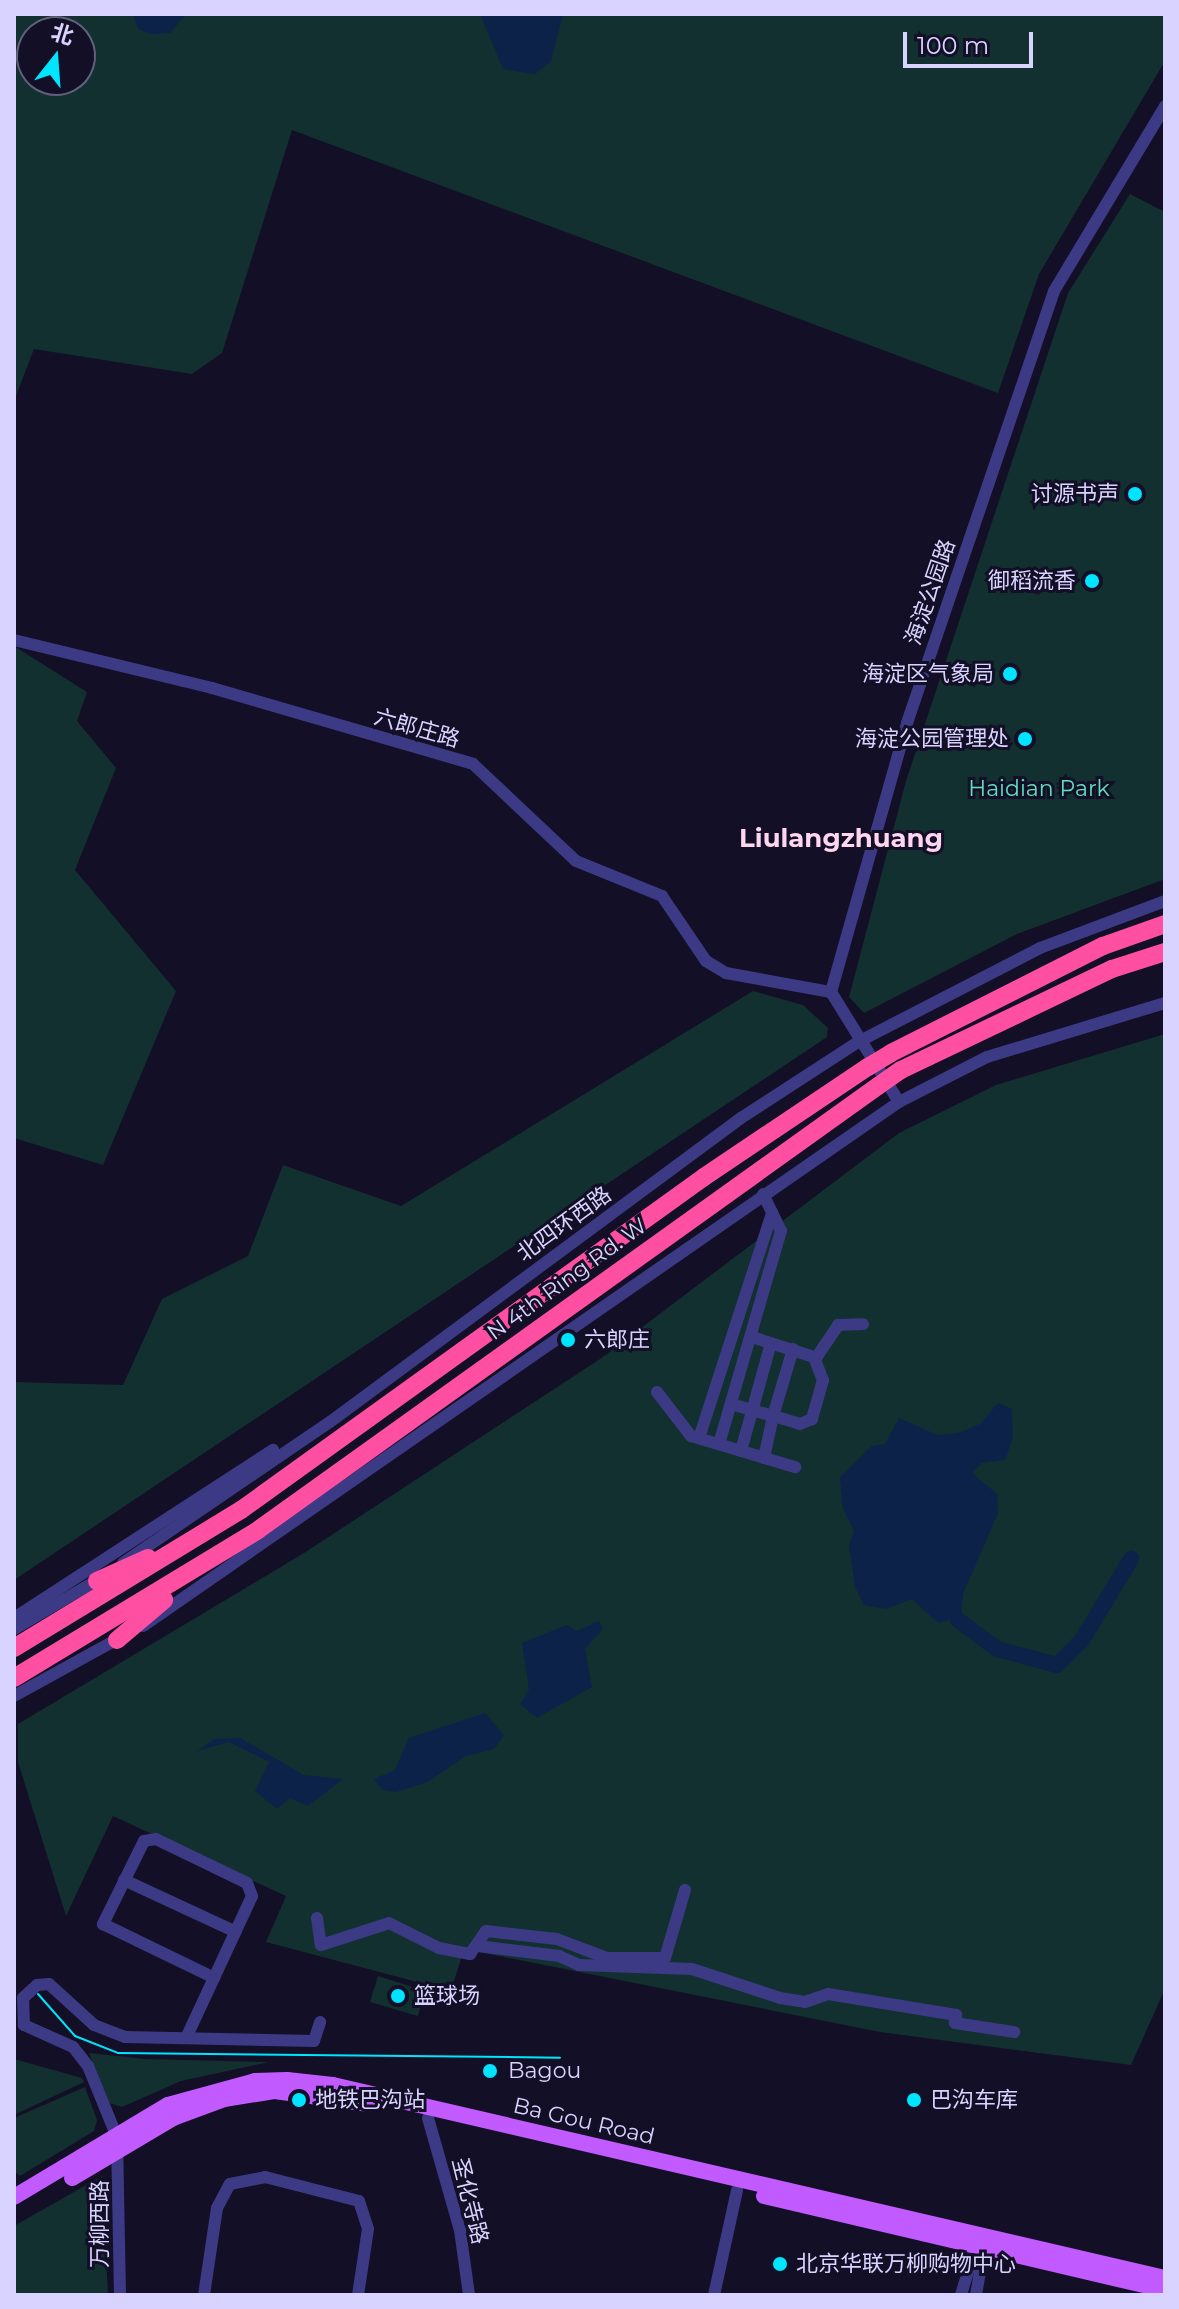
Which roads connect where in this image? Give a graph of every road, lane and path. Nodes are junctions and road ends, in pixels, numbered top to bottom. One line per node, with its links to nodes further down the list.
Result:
1 (1165, 106): 8 (street, 海淀公园路)
2 (14, 640): 8 (street, 六郎庄路)
3 (1165, 901): 10 (street, 北四环西路)
4 (1165, 924): 29 (highway, N 4th Ring Rd. W, bridge)
5 (1165, 952): 7 (highway, N 4th Ring Rd. W)
6 (1165, 963): 7 (highway)
7 (1112, 969): 30 (highway, N 4th Ring Rd. W, bridge)
8 (831, 992): 10 (street)
9 (1165, 1003): 11 (street)
10 (858, 1042): 11 (street); 23 (street, 北四环西路)
11 (899, 1102): 12 (street)
12 (763, 1194): 13 (street); 34 (street)
13 (772, 1213): 15 (street); 24 (street)
14 (863, 1324): 18 (street)
15 (752, 1337): 16 (street); 20 (street)
16 (771, 1343): 17 (street); 21 (street)
17 (793, 1349): 18 (street); 22 (street)
18 (816, 1358): 22 (street)
19 (657, 1392): 24 (street)
20 (731, 1404): 21 (street); 25 (street)
21 (752, 1411): 22 (street); 26 (street)
22 (773, 1416): 27 (street)
23 (330, 1422): 31 (street, 北四环西路); 32 (street)
24 (699, 1438): 25 (street)
25 (719, 1444): 26 (street)
26 (741, 1451): 27 (street)
27 (764, 1458): 28 (street)
28 (795, 1467)
29 (202, 1535): 31 (highway); 35 (highway, N 4th Ring Rd. W)
30 (216, 1557): 34 (highway); 36 (highway, N 4th Ring Rd. W)
31 (97, 1581): 33 (street, 北四环西路)
32 (14, 1618)
33 (14, 1629)
34 (117, 1640): 37 (street)
35 (14, 1648)
36 (14, 1678)
37 (14, 1696)
38 (124, 1880): 41 (street); 41 (street); 43 (street)
39 (685, 1890): 42 (street)
40 (317, 1918): 42 (street)
41 (236, 1932): 43 (street)
42 (478, 1946): 45 (street)
43 (214, 1978): 46 (street)
44 (320, 2022): 46 (street)
45 (1014, 2032)
46 (186, 2038): 48 (street)
47 (428, 2118): 48 (main road, Ba Gou Road); 49 (main road, Ba Gou Road); 58 (street, 圣化寺路)
48 (118, 2145): 50 (main road, Ba Gou Road); 51 (main road, Ba Gou Road); 52 (main road, Ba Gou Road); 55 (street, 万柳西路)
49 (737, 2190): 52 (main road, Ba Gou Road); 59 (street)
50 (14, 2197)
51 (14, 2208)
52 (980, 2243): 53 (main road, Ba Gou Road); 54 (main road, Ba Gou Road); 60 (street); 61 (street)
53 (1165, 2278)
54 (1165, 2290)
55 (120, 2295)
56 (204, 2295): 57 (street)
57 (358, 2295)
58 (469, 2295)
59 (714, 2295)
60 (961, 2295)
61 (976, 2295)

